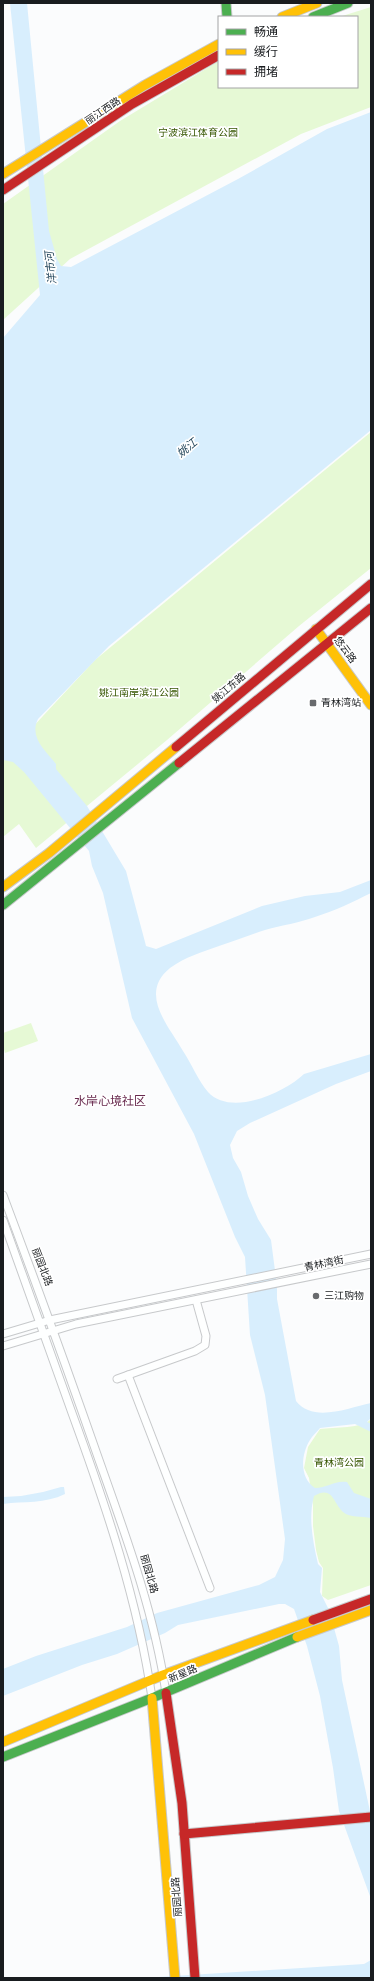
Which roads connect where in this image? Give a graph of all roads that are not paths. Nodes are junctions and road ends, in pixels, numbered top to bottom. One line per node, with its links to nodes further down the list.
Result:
1 (226, 3): 4 (main road)
2 (317, 3): 5 (main road)
3 (348, 3): 6 (main road)
4 (227, 16)
5 (284, 16)
6 (316, 16)
7 (218, 45): 9 (main road, 丽江西路)
8 (218, 56): 10 (main road, 丽江西路)
9 (3, 174)
10 (3, 190)
11 (371, 584): 13 (main road, 姚江东路)
12 (371, 608): 14 (main road)
13 (316, 629): 14 (main road, 悠云路); 16 (main road, 姚江东路)
14 (327, 644): 15 (main road, 悠云路); 17 (main road)
15 (371, 704)
16 (3, 887)
17 (3, 905)
18 (3, 1195): 23 (street, 丽园北路)
19 (3, 1220): 24 (street, 丽园北路)
20 (371, 1254): 23 (street, 青林湾街)
21 (371, 1264): 22 (street, 青林湾街)
22 (196, 1300): 25 (street, 青林湾街); 29 (street)
23 (50, 1320): 24 (street, 青林湾街); 25 (street, 丽园北路)
24 (40, 1322): 26 (street, 青林湾街); 27 (street, 丽园北路)
25 (54, 1331): 27 (street, 青林湾街); 34 (street, 丽园北路)
26 (3, 1334)
27 (44, 1334): 28 (street, 青林湾街); 35 (street, 丽园北路)
28 (3, 1346)
29 (128, 1375): 30 (street); 31 (street)
30 (117, 1379)
31 (210, 1588)
32 (371, 1599): 34 (main road, 新星路)
33 (371, 1610): 36 (main road, 新星路)
34 (163, 1675): 35 (main road, 新星路); 36 (street, 丽园北路)
35 (150, 1681): 37 (street, 丽园北路); 38 (main road, 新星路)
36 (166, 1693): 37 (main road, 新星路); 41 (main road, 丽园北路)
37 (152, 1698): 39 (main road, 新星路); 42 (main road, 丽园北路)
38 (3, 1742)
39 (3, 1757)
40 (371, 1817): 41 (main road)
41 (184, 1834): 43 (main road, 丽园北路)
42 (174, 1978)
43 (194, 1978)

